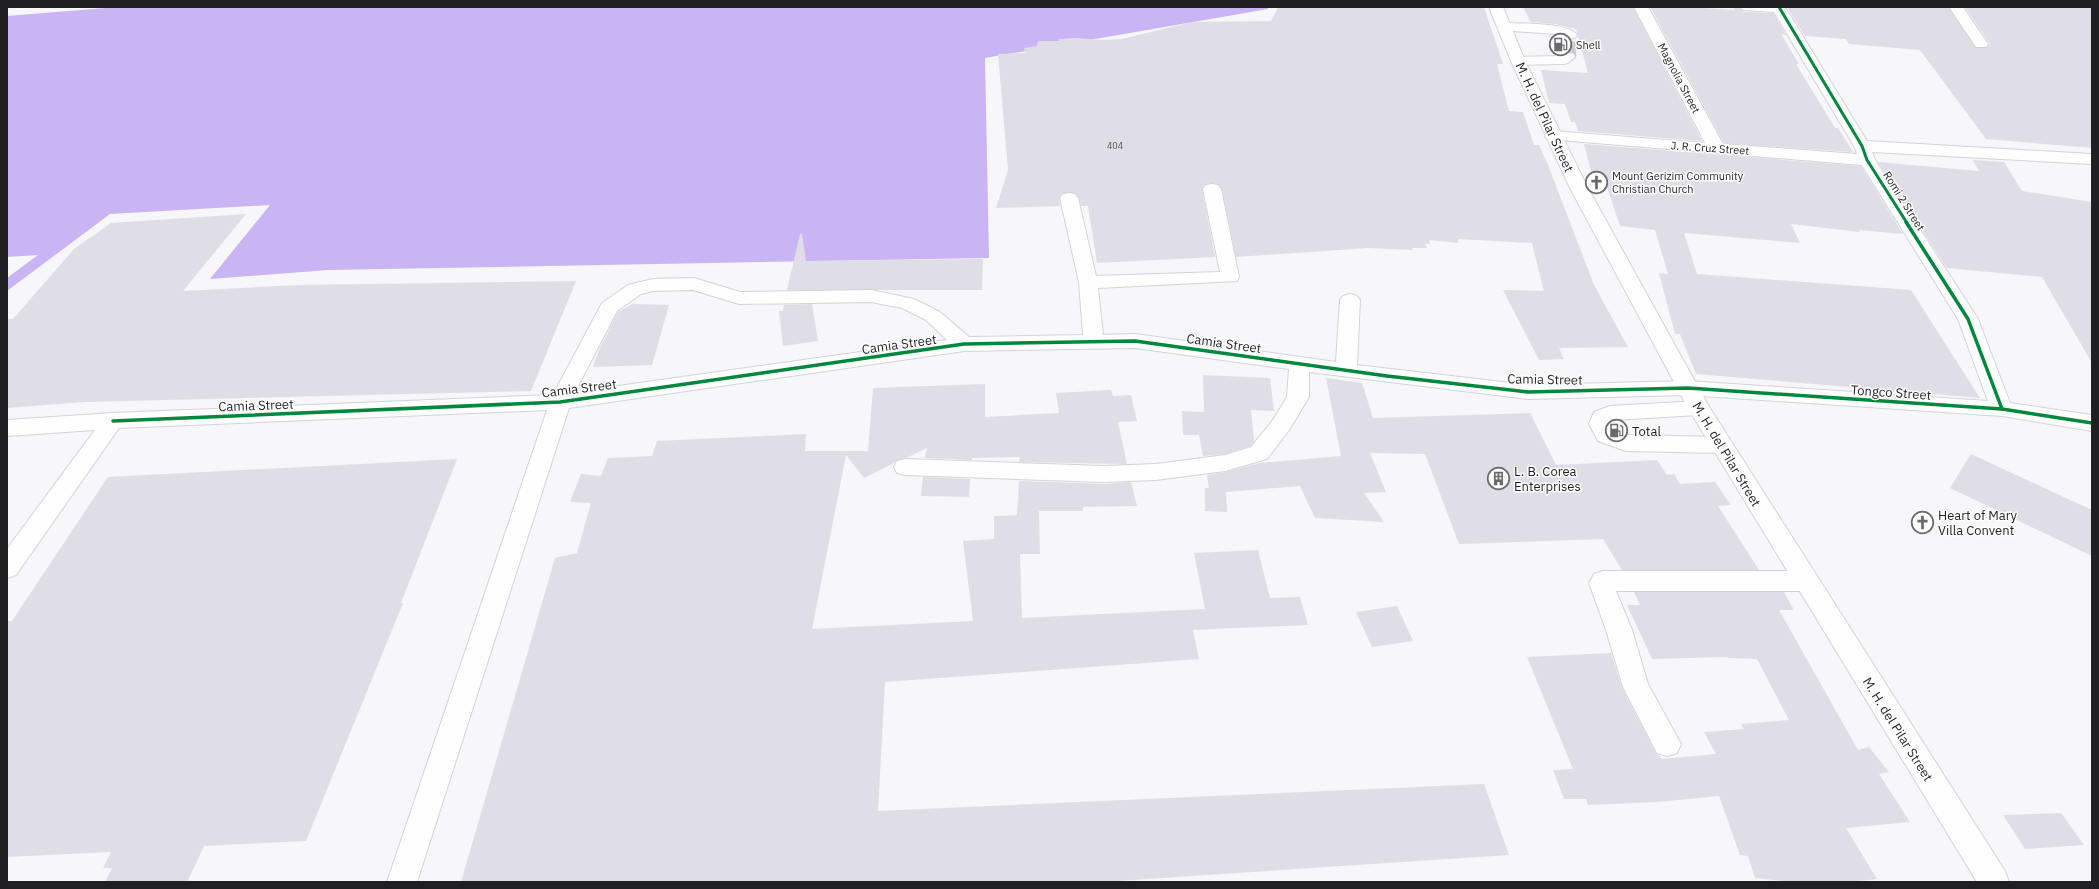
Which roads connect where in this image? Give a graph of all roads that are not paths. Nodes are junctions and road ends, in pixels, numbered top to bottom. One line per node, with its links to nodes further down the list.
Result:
1 (1496, 7): 6 (street, M. H. del Pilar Street)
2 (1640, 7): 12 (street, Magnolia Street)
3 (1748, 7): 5 (street)
4 (1956, 7): 8 (street)
5 (1779, 8): 13 (street, Romi 2 Street)
6 (1505, 27): 7 (street); 10 (street, M. H. del Pilar Street)
7 (1570, 35)
8 (1981, 44)
9 (1568, 57): 10 (street)
10 (1518, 61): 11 (street, M. H. del Pilar Street)
11 (1554, 136): 12 (street, J. R. Cruz Street); 23 (street, M. H. del Pilar Street)
12 (1717, 149): 13 (street, J. R. Cruz Street)
13 (1865, 153): 14 (street, J. R. Cruz Street); 26 (street, Romi 2 Street)
14 (2092, 158)
15 (1212, 189): 17 (street)
16 (1069, 198): 17 (street)
17 (1088, 282): 19 (street)
18 (1350, 300): 22 (street)
19 (1094, 341): 20 (street, Camia Street); 21 (street, Camia Street)
20 (964, 344): 24 (street, Camia Street); 24 (street)
21 (1299, 363): 22 (street, Camia Street); 31 (street)
22 (1346, 370): 23 (street, Camia Street)
23 (1688, 388): 25 (street, M. H. del Pilar Street); 26 (street, Tongco Street)
24 (560, 402): 27 (street, Camia Street); 35 (street)
25 (1698, 408): 30 (street, M. H. del Pilar Street); 30 (street)
26 (2002, 409): 28 (street, Tongco Street)
27 (113, 422): 29 (street, Camia Street); 32 (street)
28 (2092, 423)
29 (7, 428)
30 (1720, 445): 33 (street, M. H. del Pilar Street)
31 (905, 467)
32 (7, 568)
33 (1805, 581): 34 (street); 36 (street, M. H. del Pilar Street)
34 (1667, 744)
35 (402, 882)
36 (1994, 882)

